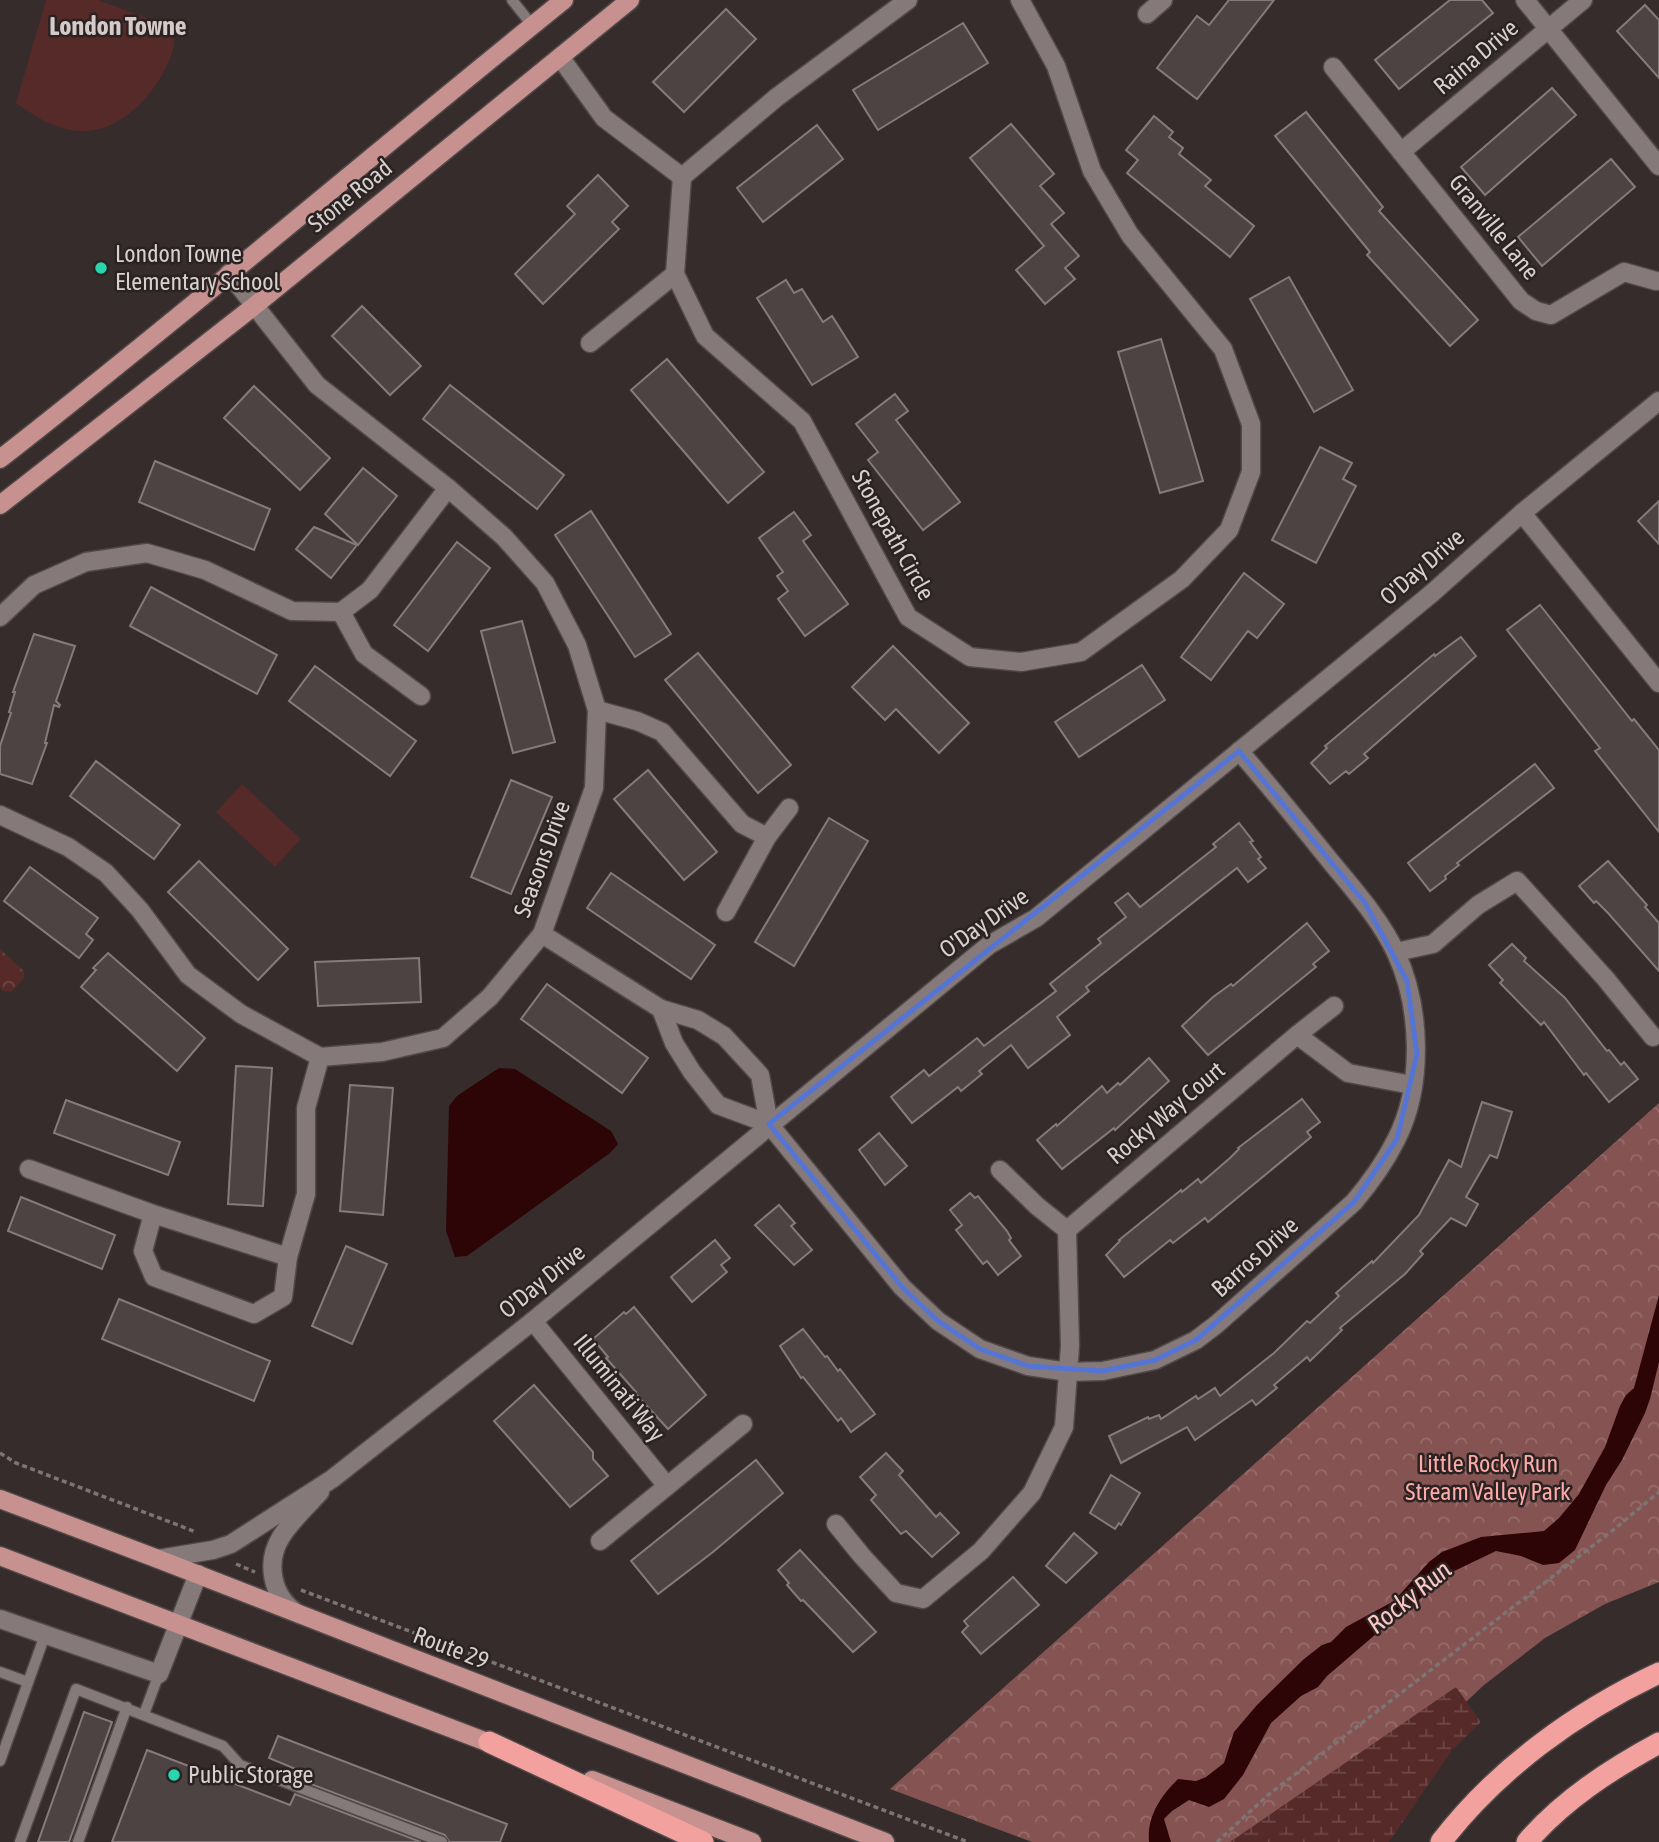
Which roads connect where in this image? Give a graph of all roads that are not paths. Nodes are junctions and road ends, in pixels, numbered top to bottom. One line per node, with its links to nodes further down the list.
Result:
1 (512, 0): 10 (lane)
2 (564, 0): 10 (main road, Stone Road)
3 (630, 0): 12 (main road, Stone Road)
4 (908, 0): 16 (street)
5 (1020, 0): 18 (street, Stonepath Circle)
6 (1163, 0): 9 (street)
7 (1525, 0): 11 (street)
8 (1583, 0): 11 (street, Raina Drive)
9 (1147, 14)
10 (532, 25): 17 (main road, Stone Road)
11 (1548, 29): 14 (street, Raina Drive); 15 (street)
12 (560, 57): 16 (street); 20 (main road, Stone Road)
13 (1333, 67): 14 (street, Granville Lane)
14 (1401, 152): 19 (street, Granville Lane)
15 (1659, 166)
16 (682, 177): 18 (street)
17 (229, 273): 20 (street, Seasons Drive); 23 (main road, Stone Road)
18 (674, 274): 21 (street)
19 (1658, 281)
20 (253, 307): 24 (street, Seasons Drive); 25 (main road, Stone Road)
21 (590, 343)
22 (1659, 401): 26 (street, O'Day Drive)
23 (0, 459)
24 (448, 488): 27 (street); 31 (street, Seasons Drive)
25 (0, 505)
26 (1522, 513): 29 (street); 32 (street, O'Day Drive)
27 (341, 612): 28 (street); 30 (street)
28 (0, 617)
29 (1659, 682)
30 (421, 696)
31 (597, 710): 35 (street); 37 (street, Seasons Drive)
32 (1239, 751): 38 (street, Barros Drive); 45 (street, O'Day Drive)
33 (789, 808): 35 (street)
34 (0, 815): 43 (street)
35 (767, 837): 36 (street)
36 (726, 912)
37 (542, 934): 40 (street); 43 (street, Seasons Drive)
38 (1396, 952): 42 (street); 44 (street, Barros Drive)
39 (1334, 1006): 41 (street, Rocky Way Court)
40 (661, 1009): 45 (street); 45 (street)
41 (1297, 1035): 44 (street); 49 (street, Rocky Way Court)
42 (1653, 1037)
43 (320, 1057): 50 (street)
44 (1412, 1085): 52 (street, Barros Drive)
45 (769, 1124): 51 (street, O'Day Drive); 52 (street, Barros Drive)
46 (29, 1169): 48 (street)
47 (1000, 1171): 49 (street)
48 (152, 1214): 50 (street); 50 (street)
49 (1067, 1230): 52 (street)
50 (288, 1257)
51 (533, 1321): 54 (street, O'Day Drive); 55 (street, Illuminati Way)
52 (1068, 1372): 57 (street)
53 (743, 1424): 55 (street)
54 (332, 1479): 60 (street, O'Day Drive); 62 (street, O'Day Drive)
55 (667, 1486): 58 (street)
56 (0, 1499): 60 (main road, Route 29)
57 (836, 1524)
58 (600, 1541)
59 (0, 1556): 64 (main road)
60 (158, 1559): 61 (main road, Route 29)
61 (198, 1574): 62 (main road, Route 29); 64 (street)
62 (299, 1615): 80 (main road, Route 29)
63 (0, 1619): 65 (street)
64 (179, 1623): 68 (street); 72 (main road)
65 (45, 1635): 68 (street); 69 (lane)
66 (0, 1672): 69 (lane)
67 (1659, 1673): 81 (highway)
68 (159, 1674): 71 (lane)
69 (28, 1682): 74 (lane)
70 (127, 1707): 71 (lane); 75 (lane); 76 (lane)
71 (144, 1714): 77 (lane)
72 (489, 1742): 78 (highway); 79 (main road)
73 (1659, 1743): 82 (highway)
74 (0, 1761)
75 (20, 1842)
76 (78, 1842)
77 (442, 1842)
78 (702, 1842)
79 (752, 1842)
80 (885, 1842)
81 (1441, 1842)
82 (1527, 1842)

